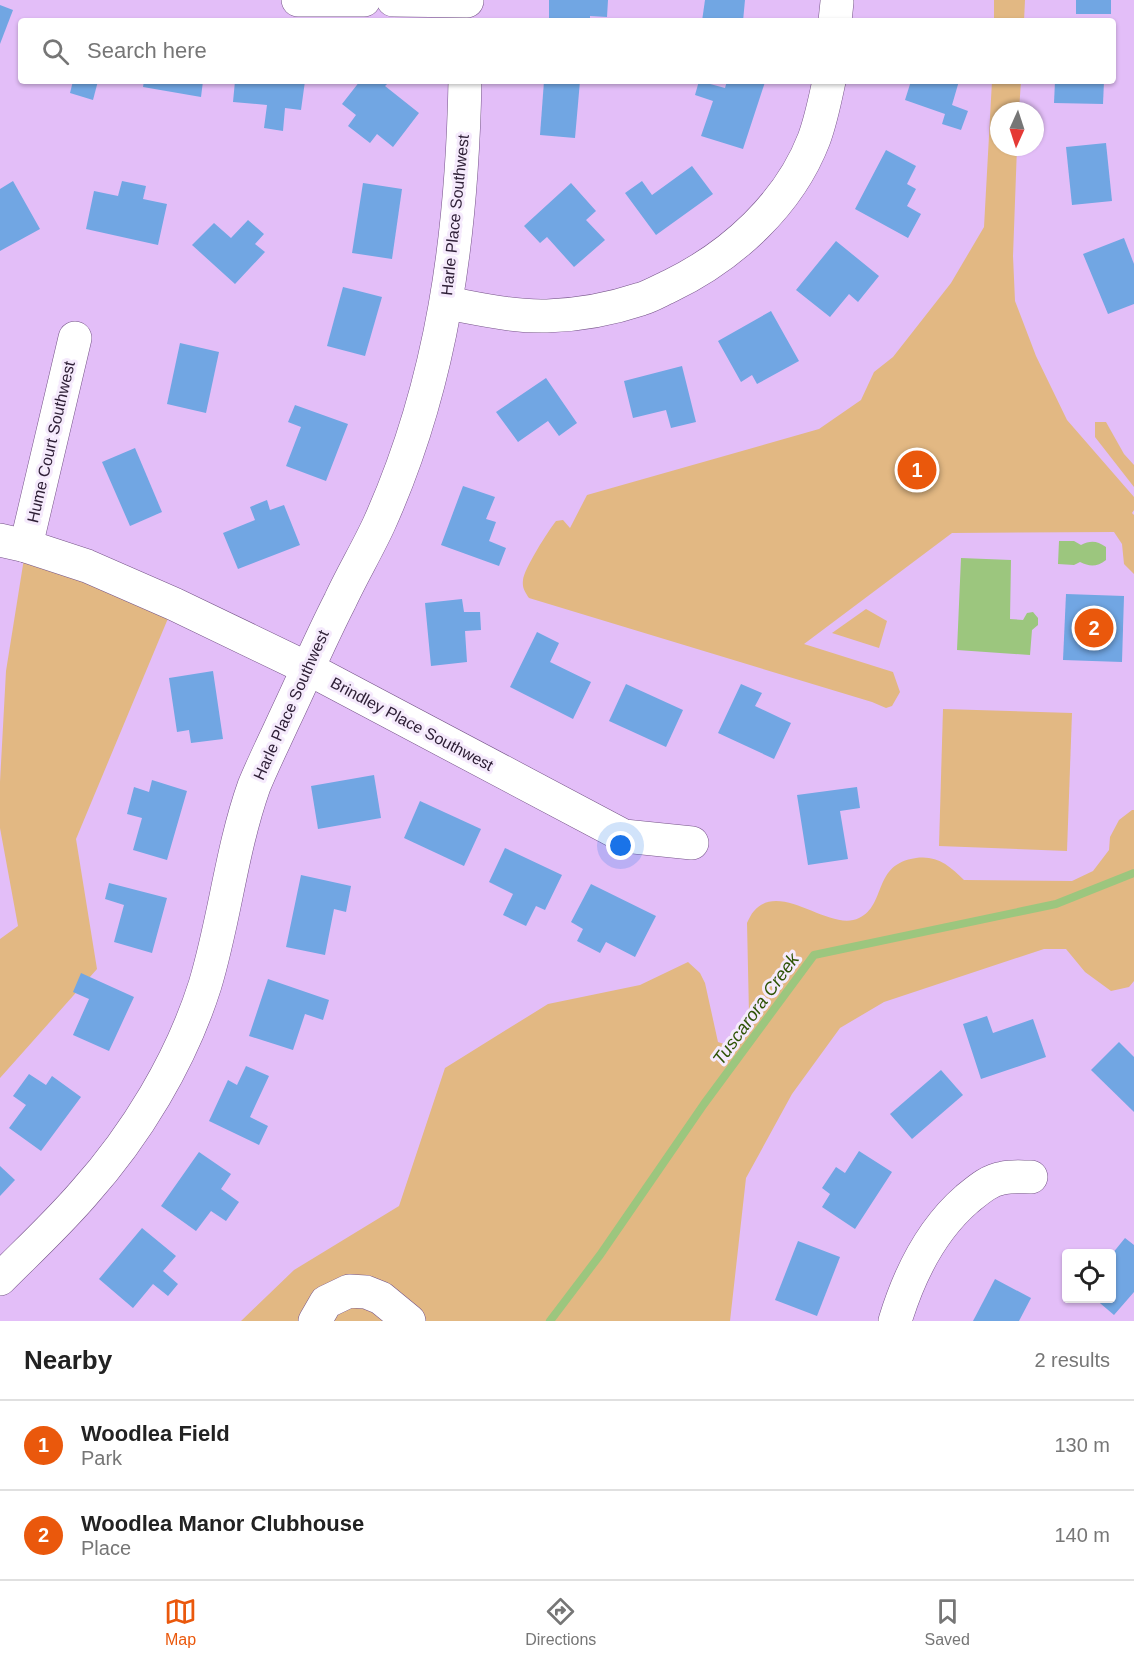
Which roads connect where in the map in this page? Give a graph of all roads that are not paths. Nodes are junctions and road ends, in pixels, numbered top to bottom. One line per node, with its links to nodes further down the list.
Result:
1 (298, 0): 2 (street)
2 (364, 0)
3 (393, 0): 4 (street)
4 (467, 8)
5 (465, 84): 7 (street, Harle Place Southwest)
6 (828, 84): 7 (street)
7 (447, 303): 10 (street, Harle Place Southwest)
8 (75, 338): 9 (street, Hume Court Southwest)
9 (13, 543): 10 (street, Brindley Place Southwest)
10 (307, 668): 11 (street, Brindley Place Southwest); 13 (street, Harle Place Southwest)
11 (692, 843)
12 (1031, 1177): 16 (street)
13 (0, 1279)
14 (315, 1321): 15 (street)
15 (409, 1321)
16 (895, 1321)

